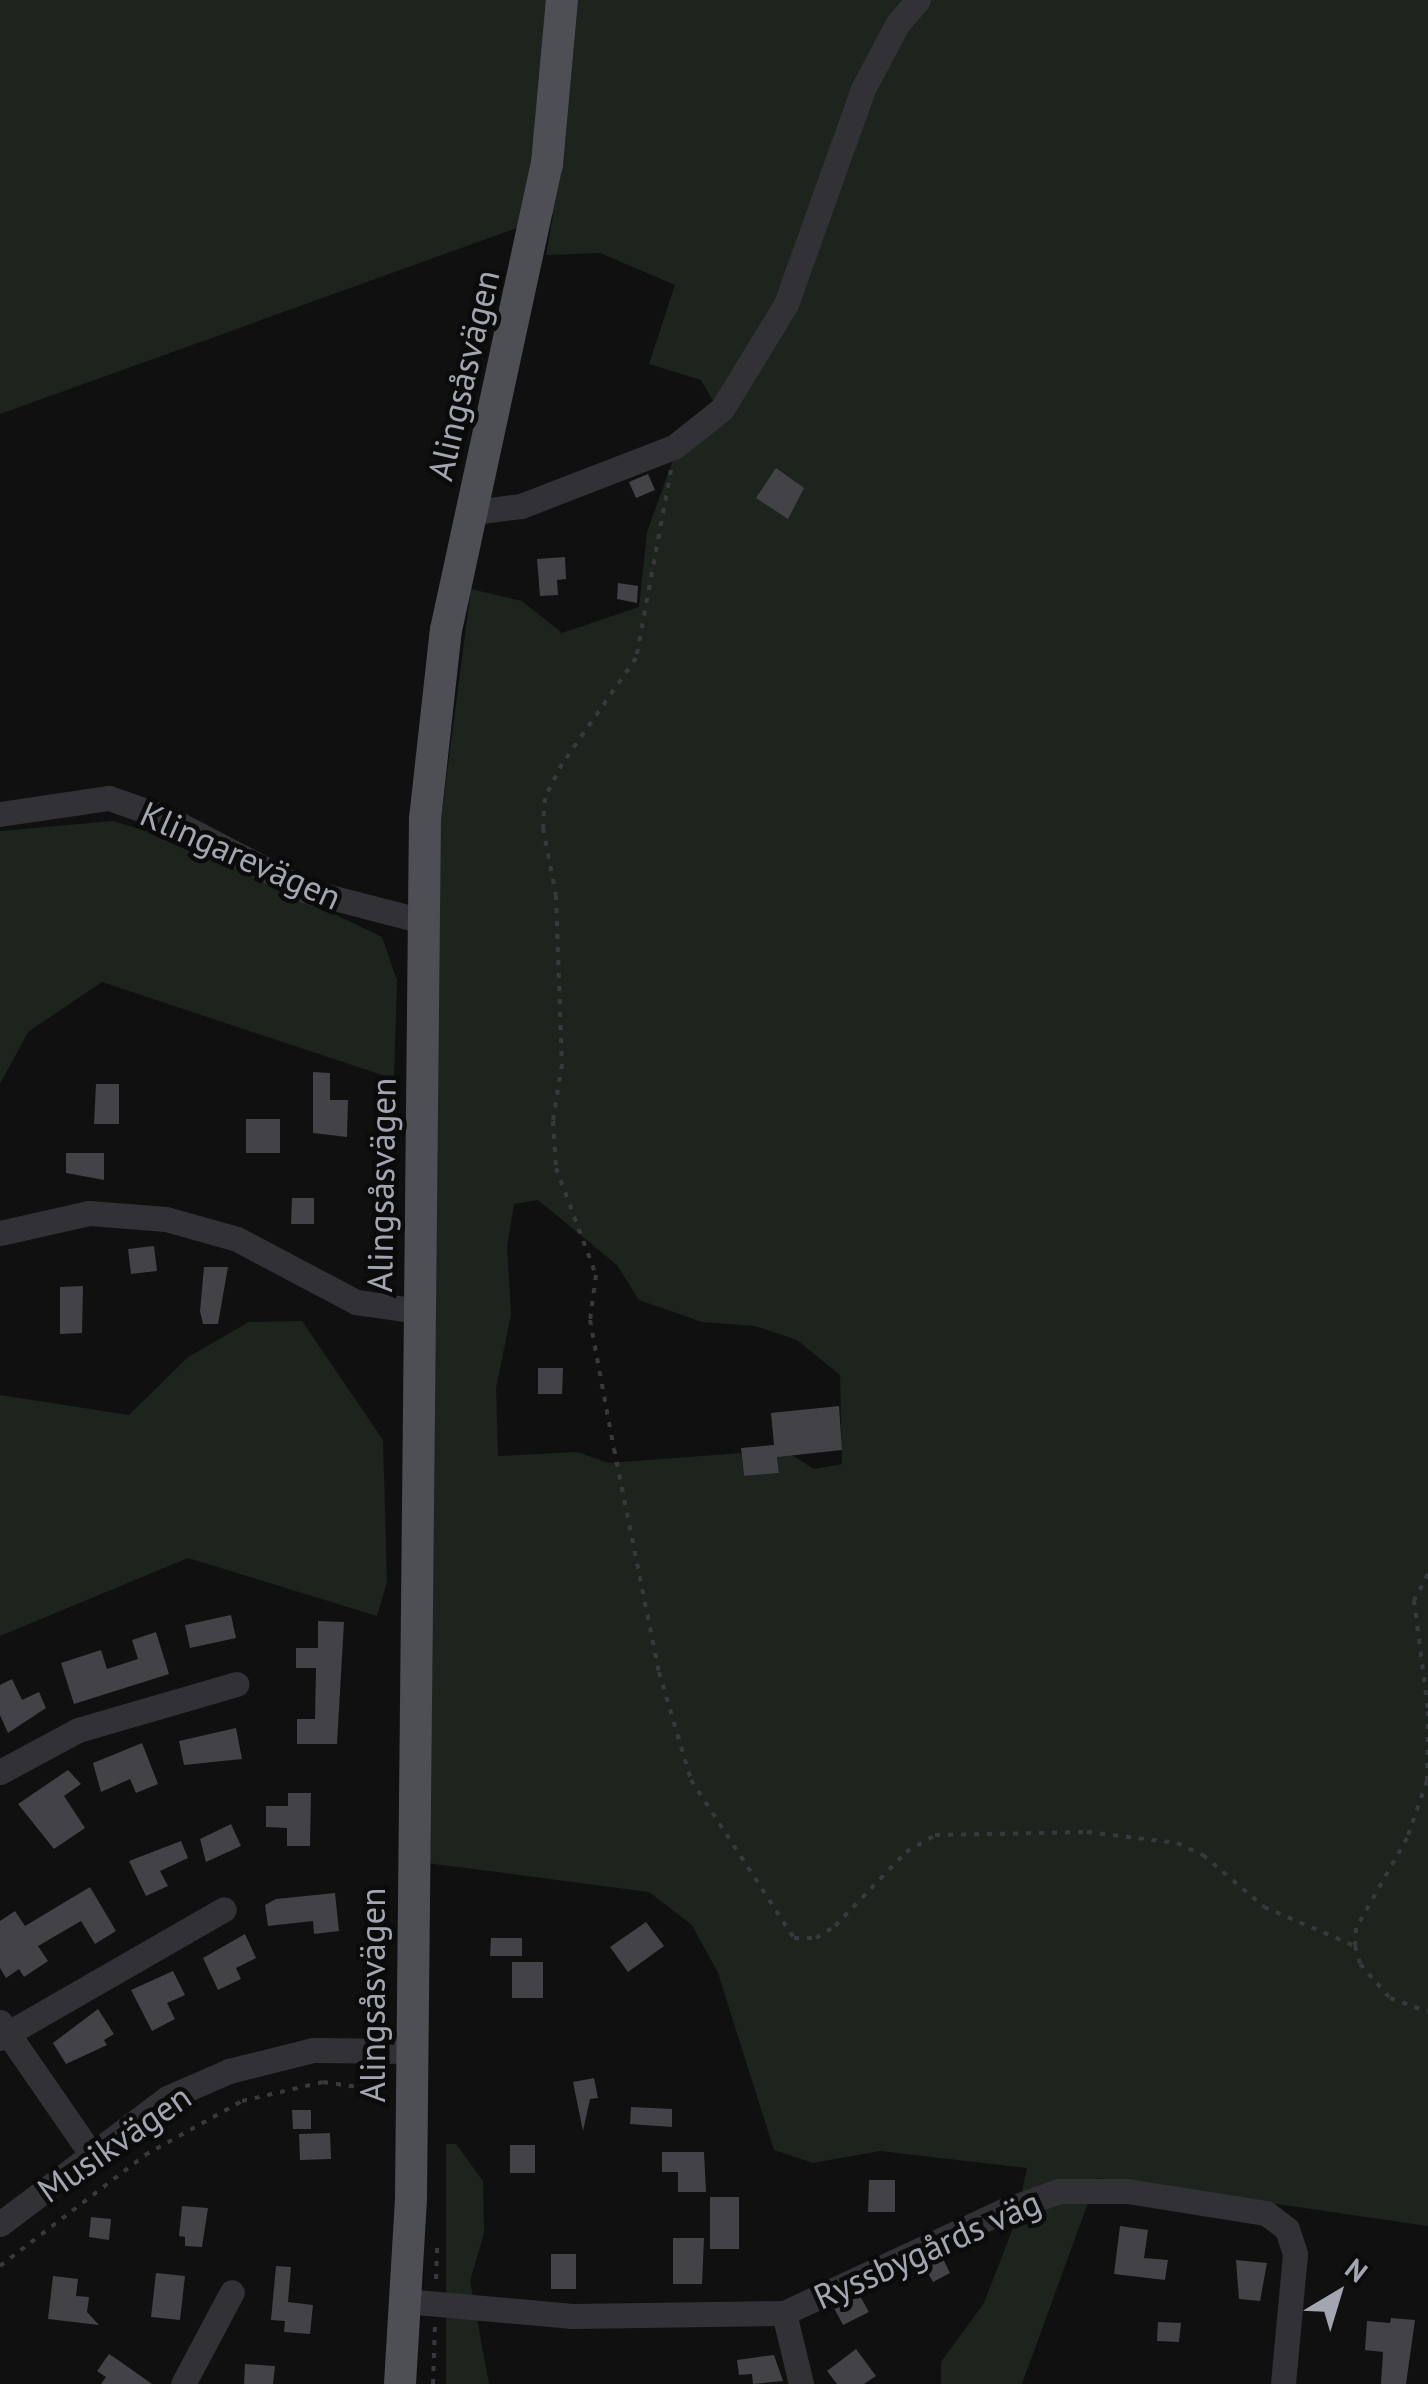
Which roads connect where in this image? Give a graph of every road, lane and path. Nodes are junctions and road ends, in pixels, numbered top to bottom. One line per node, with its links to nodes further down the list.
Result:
1 (562, 0): 5 (main road, Alingsåsvägen)
2 (918, 0): 3 (street)
3 (901, 12): 4 (street)
4 (674, 448): 5 (street); 14 (path)
5 (474, 512): 7 (main road, Alingsåsvägen)
6 (0, 814): 7 (street, Klingarevägen)
7 (423, 922): 9 (main road, Alingsåsvägen)
8 (0, 1233): 9 (street)
9 (420, 1311): 17 (main road, Alingsåsvägen)
10 (1428, 1574): 14 (path)
11 (236, 1684): 12 (street)
12 (0, 1772)
13 (224, 1908): 16 (street)
14 (1355, 1946): 15 (path)
15 (1428, 2012)
16 (2, 2031): 19 (street)
17 (410, 2052): 18 (main road, Alingsåsvägen); 19 (street, Musikvägen)
18 (411, 2090): 21 (path); 23 (main road, Alingsåsvägen)
19 (92, 2154): 20 (street, Musikvägen)
20 (0, 2224)
21 (0, 2266)
22 (232, 2292): 25 (street)
23 (405, 2301): 24 (street, Ryssbygårds väg); 26 (main road, Alingsåsvägen)
24 (784, 2313): 27 (street); 28 (street, Ryssbygårds väg)
25 (183, 2384)
26 (400, 2384)
27 (801, 2384)
28 (1283, 2384)

